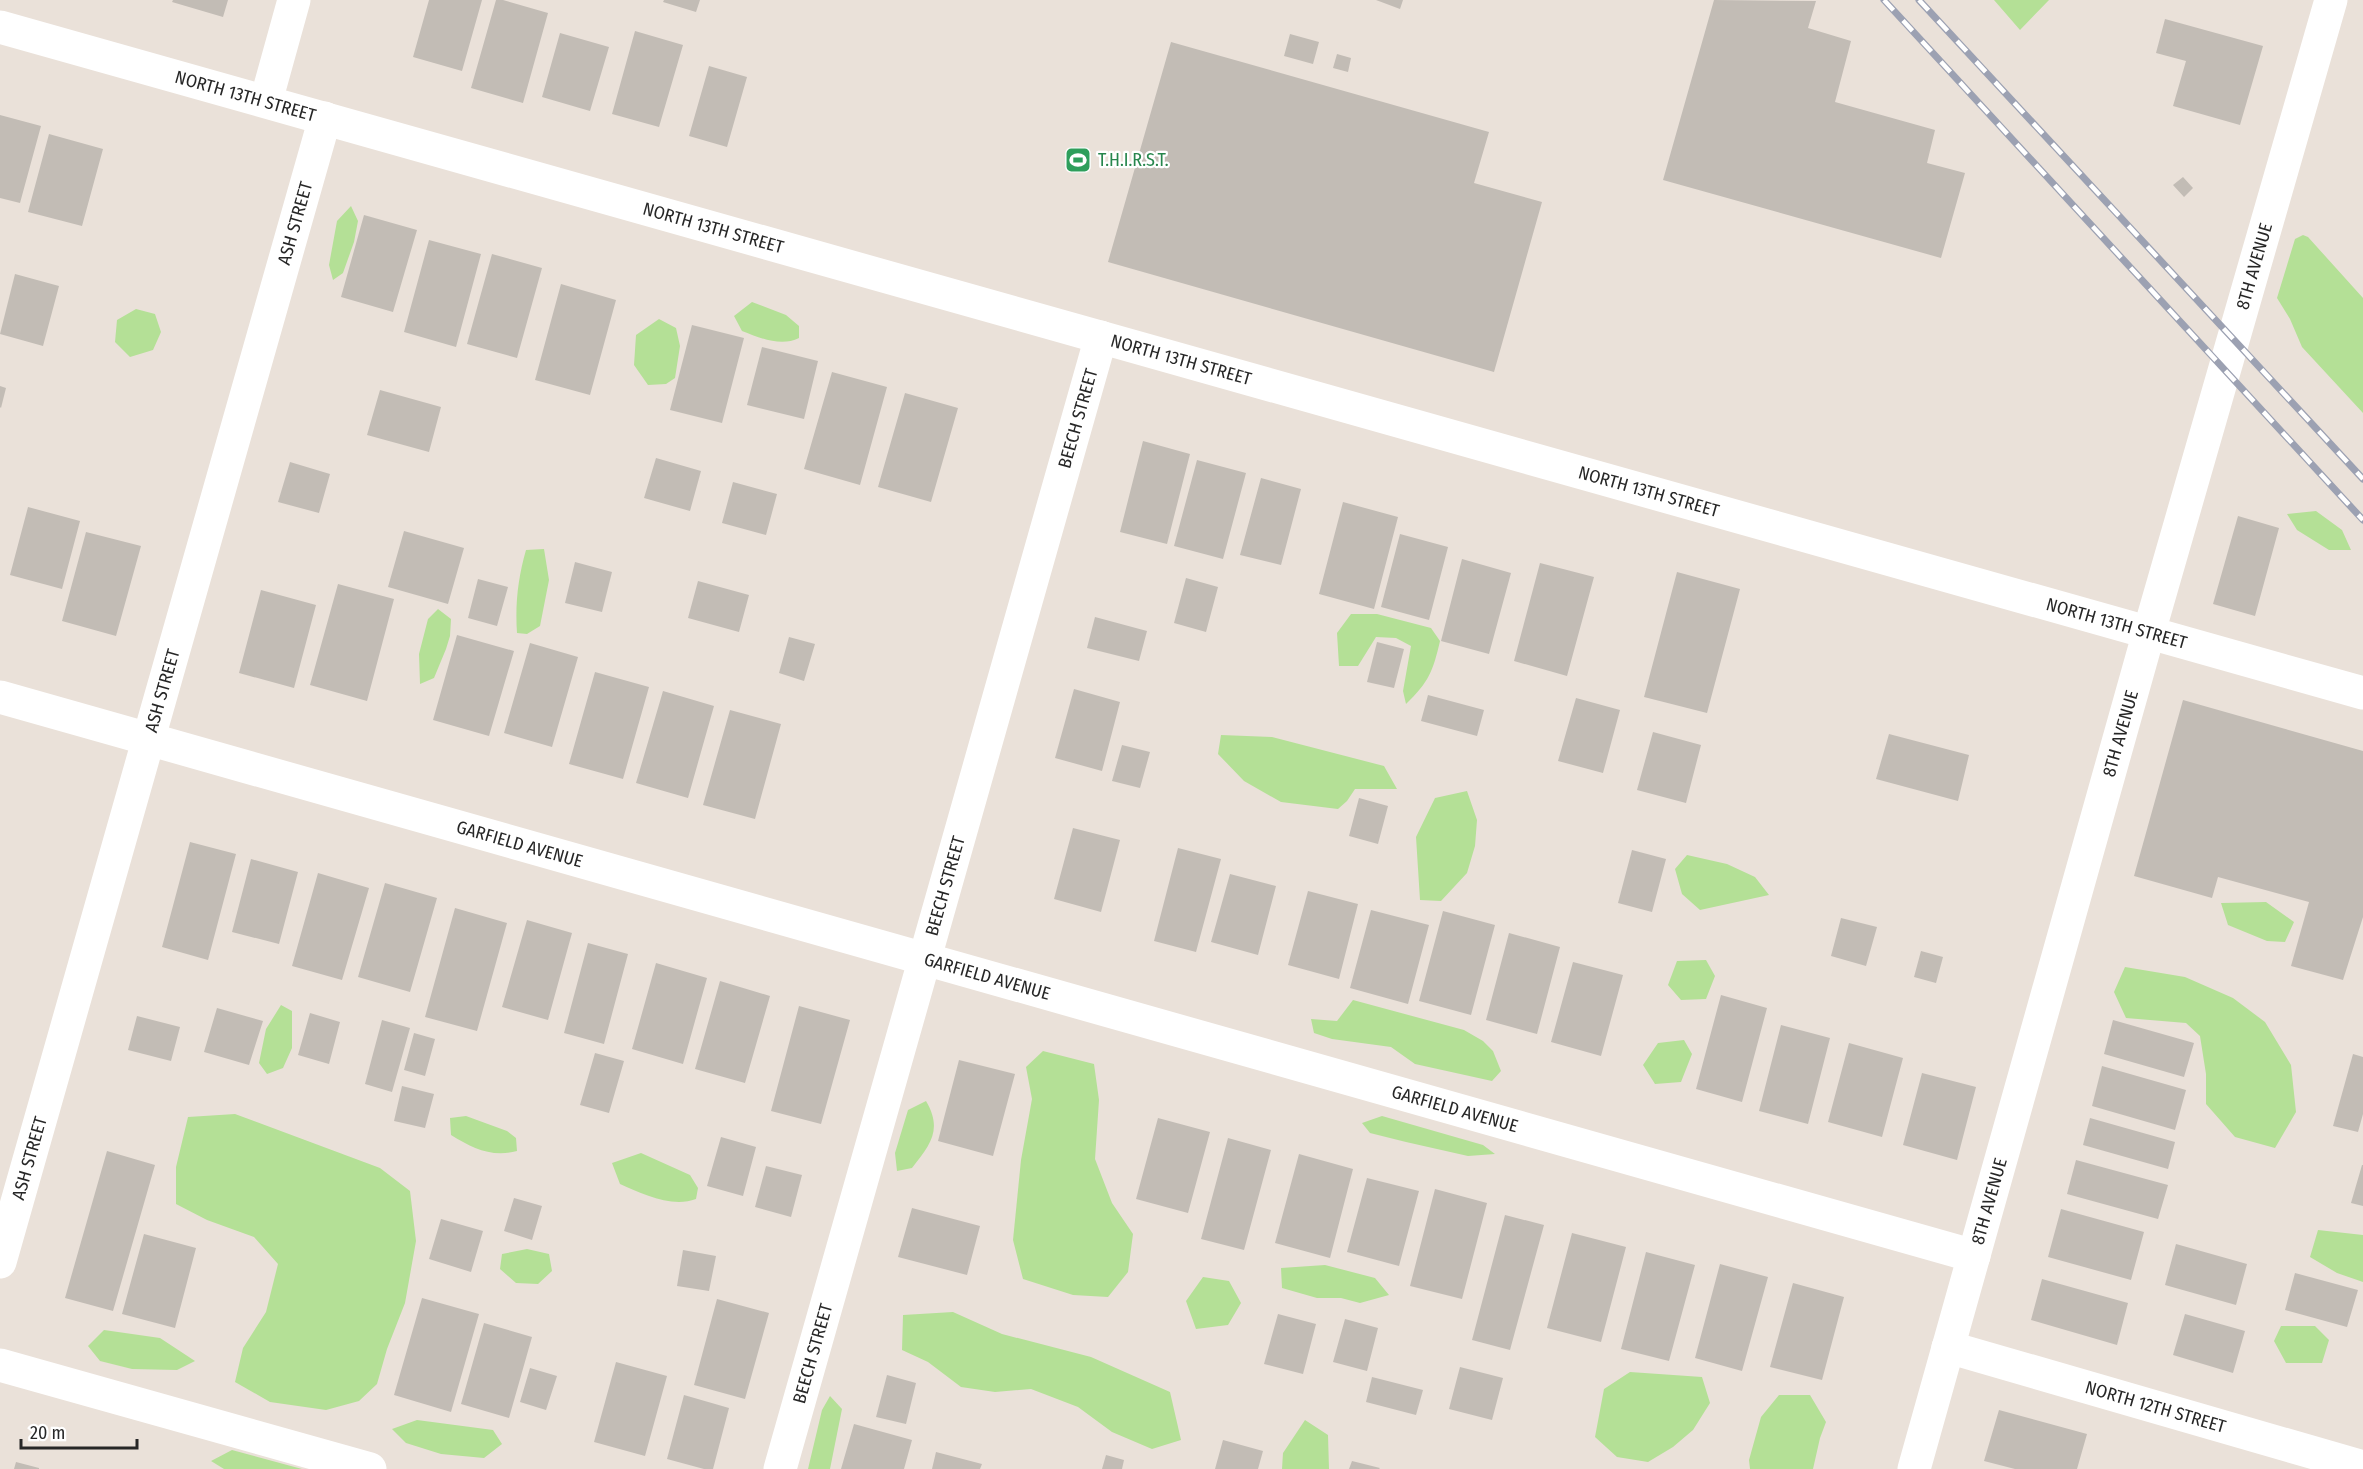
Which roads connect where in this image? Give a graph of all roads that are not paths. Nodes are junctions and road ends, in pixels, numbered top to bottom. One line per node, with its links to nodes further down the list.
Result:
1 (294, 0): 4 (street)
2 (2331, 0): 7 (street, 8TH AVENUE)
3 (0, 27): 4 (street, NORTH 13TH STREET)
4 (266, 101): 5 (street, NORTH 13TH STREET)
5 (325, 118): 6 (street, NORTH 13TH STREET); 10 (street, ASH STREET)
6 (1101, 337): 7 (street, NORTH 13TH STREET); 11 (street, BEECH STREET)
7 (2150, 632): 8 (street, NORTH 13TH STREET); 12 (street, 8TH AVENUE)
8 (2363, 693)
9 (0, 697): 10 (street, GARFIELD AVENUE)
10 (148, 739): 11 (street, GARFIELD AVENUE); 13 (street, ASH STREET)
11 (925, 959): 12 (street, GARFIELD AVENUE); 18 (street, BEECH STREET)
12 (1974, 1256): 14 (street, 8TH AVENUE)
13 (0, 1262)
14 (1948, 1347): 16 (street, NORTH 12TH STREET); 19 (street, 8TH AVENUE)
15 (0, 1365): 17 (street)
16 (2363, 1467)
17 (370, 1469)
18 (780, 1469)
19 (1914, 1469)

